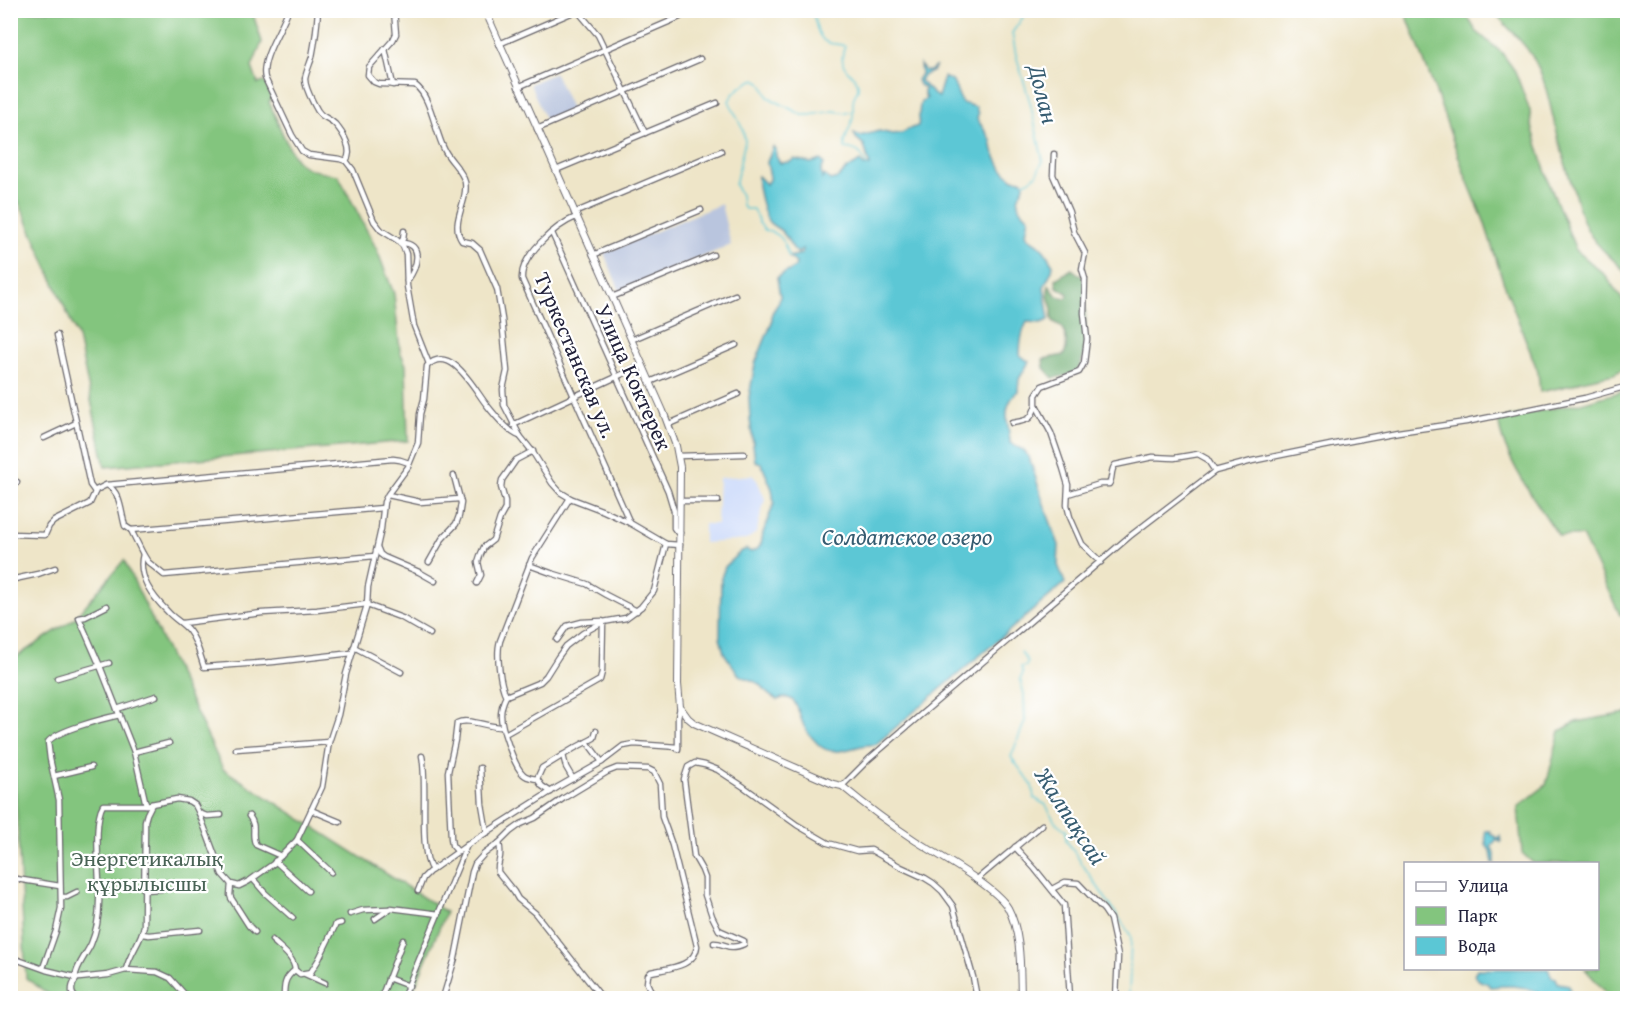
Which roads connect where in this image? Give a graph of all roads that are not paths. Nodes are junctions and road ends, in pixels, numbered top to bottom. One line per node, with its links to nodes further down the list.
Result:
1 (288, 10): 19 (street)
2 (318, 10): 19 (street)
3 (394, 10): 8 (street)
4 (485, 10): 7 (main road)
5 (578, 11): 7 (street); 9 (street)
6 (680, 16): 9 (street)
7 (499, 44): 12 (main road)
8 (385, 49): 11 (street); 11 (street)
9 (605, 49): 12 (street); 13 (street)
10 (700, 59): 13 (street)
11 (393, 85): 45 (street)
12 (518, 87): 15 (main road)
13 (625, 91): 15 (street); 16 (street)
14 (717, 103): 16 (street)
15 (537, 129): 20 (main road)
16 (645, 133): 20 (street)
17 (721, 151): 22 (street, Туркестанская ул.)
18 (1054, 154): 41 (street)
19 (346, 161): 25 (street)
20 (555, 170): 22 (main road)
21 (701, 210): 26 (street)
22 (575, 215): 24 (street, Туркестанская ул.); 26 (main road)
23 (404, 231): 25 (street)
24 (552, 233): 36 (street, Улица Коктерек); 40 (street, Туркестанская ул.)
25 (400, 243): 28 (street); 28 (street)
26 (593, 255): 30 (main road)
27 (713, 255): 30 (street)
28 (407, 281): 34 (street)
29 (735, 295): 32 (street)
30 (612, 297): 32 (main road)
31 (57, 335): 42 (street)
32 (631, 340): 35 (main road)
33 (736, 345): 37 (street)
34 (429, 364): 46 (street); 51 (street)
35 (642, 364): 36 (street); 37 (main road)
36 (616, 376): 40 (street); 65 (street, Улица Коктерек)
37 (650, 382): 44 (main road)
38 (1628, 386): 52 (street)
39 (738, 394): 44 (street)
40 (574, 395): 45 (street); 63 (street, Туркестанская ул.)
41 (1036, 405): 43 (street); 56 (street)
42 (76, 423): 47 (street); 55 (street)
43 (1012, 423)
44 (669, 424): 50 (main road)
45 (513, 425): 46 (street)
46 (520, 436): 48 (street)
47 (44, 438)
48 (532, 451): 58 (street); 78 (street)
49 (744, 453): 50 (street)
50 (679, 456): 60 (main road)
51 (409, 463): 54 (street); 57 (street)
52 (1215, 471): 56 (street); 73 (street)
53 (454, 476): 59 (street)
54 (108, 485): 55 (street); 64 (street)
55 (95, 492): 66 (street)
56 (1068, 494): 73 (street)
57 (387, 495): 59 (street); 62 (street)
58 (570, 498): 63 (street); 74 (street)
59 (459, 499): 72 (street)
60 (680, 501): 61 (street); 65 (main road)
61 (718, 501)
62 (383, 508): 64 (street); 69 (street)
63 (630, 523): 67 (street)
64 (130, 530): 70 (street)
65 (680, 533): 68 (main road)
66 (10, 534)
67 (666, 544): 68 (street); 81 (street)
68 (680, 545): 95 (main road)
69 (378, 546): 71 (street); 77 (street)
70 (143, 554): 71 (street); 83 (street)
71 (375, 556): 79 (street)
72 (429, 562)
73 (1101, 562): 114 (street)
74 (530, 565): 81 (street); 93 (street)
75 (56, 568): 76 (street)
76 (10, 580)
77 (435, 581)
78 (477, 583)
79 (367, 605): 83 (street); 84 (street); 86 (street)
80 (107, 606): 89 (street)
81 (637, 611): 82 (street)
82 (606, 621): 85 (street); 93 (street); 100 (street)
83 (182, 623): 87 (street)
84 (430, 634)
85 (557, 640)
86 (354, 647): 87 (street); 90 (street)
87 (352, 653): 101 (street)
88 (109, 663): 89 (street)
89 (100, 666): 91 (street); 94 (street)
90 (401, 672)
91 (57, 678)
92 (156, 696): 94 (street)
93 (506, 696): 98 (street)
94 (117, 709): 97 (street)
95 (679, 710): 96 (street); 108 (street); 114 (main road)
96 (671, 714)
97 (120, 715): 105 (street); 111 (street)
98 (502, 727): 100 (street); 129 (street)
99 (596, 731): 102 (street)
100 (505, 734): 112 (street)
101 (329, 742): 104 (street); 118 (street)
102 (587, 742): 106 (street); 108 (street)
103 (169, 743): 105 (street)
104 (236, 749)
105 (134, 752): 117 (street)
106 (563, 755): 112 (street); 113 (street)
107 (422, 756): 132 (street)
108 (602, 762): 113 (street)
109 (91, 767): 111 (street)
110 (480, 768): 124 (street)
111 (54, 776): 138 (street)
112 (537, 779): 115 (street)
113 (573, 779): 115 (street)
114 (842, 786): 136 (main road)
115 (551, 792): 124 (street)
116 (152, 804): 117 (street); 119 (street); 141 (street)
117 (146, 805): 163 (street)
118 (311, 810): 122 (street); 125 (street)
119 (199, 813): 120 (street); 137 (street)
120 (221, 815)
121 (249, 816): 130 (street)
122 (340, 822)
123 (1042, 825): 128 (street)
124 (487, 833): 127 (street)
125 (297, 840): 130 (street); 133 (street)
126 (499, 843): 172 (street); 173 (street); 174 (street)
127 (467, 845): 129 (street); 148 (street)
128 (1015, 848): 136 (street); 140 (street)
129 (458, 852): 132 (street)
130 (281, 856): 131 (street)
131 (275, 861): 135 (street); 142 (street)
132 (432, 870): 143 (street)
133 (331, 872)
134 (10, 878): 138 (street)
135 (253, 879): 137 (street); 149 (street)
136 (976, 880): 176 (main road)
137 (231, 884): 153 (street)
138 (60, 886): 145 (street)
139 (161, 889): 141 (street)
140 (1052, 889): 177 (street); 178 (street)
141 (144, 890): 154 (street)
142 (308, 891)
143 (418, 891)
144 (77, 892): 145 (street)
145 (62, 897): 159 (street)
146 (389, 909): 147 (street); 148 (street); 150 (street)
147 (350, 914)
148 (439, 914): 166 (street)
149 (294, 918)
150 (375, 919)
151 (341, 924): 162 (street)
152 (200, 930): 154 (street)
153 (255, 932)
154 (142, 934): 160 (street)
155 (272, 940): 161 (street)
156 (403, 940): 164 (street)
157 (714, 943): 175 (street)
158 (10, 957): 159 (street)
159 (43, 968): 163 (street)
160 (126, 970): 163 (street); 168 (street)
161 (295, 970): 162 (street); 169 (street)
162 (305, 974): 165 (street)
163 (76, 978): 167 (street)
164 (388, 978): 166 (street); 170 (street)
165 (325, 983)
166 (409, 986): 171 (street)
167 (76, 999)
168 (188, 999)
169 (284, 999)
170 (381, 999)
171 (403, 999)
172 (443, 999)
173 (602, 999)
174 (654, 999)
175 (977, 999)
176 (1021, 999)
177 (1070, 999)
178 (1116, 999)

